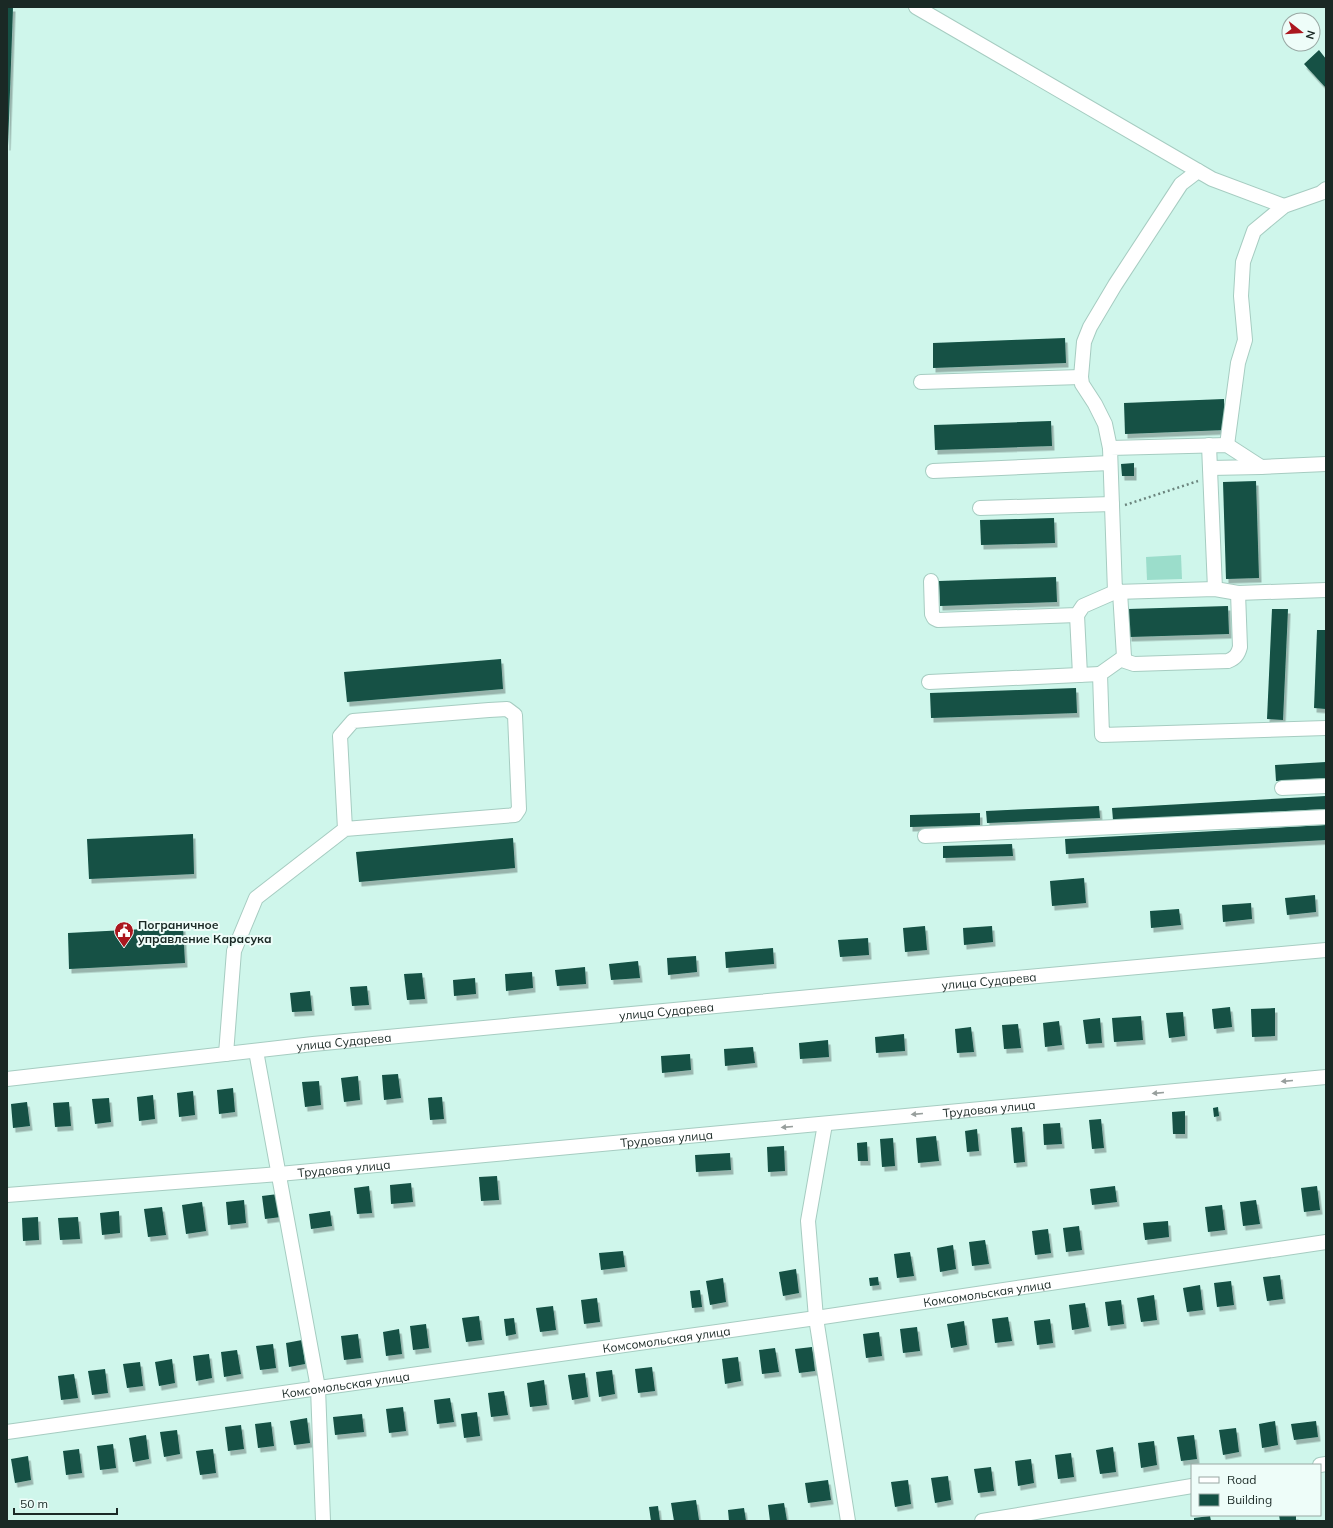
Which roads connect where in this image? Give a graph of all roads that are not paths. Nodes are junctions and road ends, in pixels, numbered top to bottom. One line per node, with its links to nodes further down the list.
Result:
1 (916, 7): 2 (street)
2 (1198, 171): 4 (street); 5 (street)
3 (1326, 189): 4 (street)
4 (1284, 206): 8 (street)
5 (1081, 377): 6 (street); 9 (street)
6 (921, 382)
7 (1209, 445): 8 (street); 9 (street); 14 (street)
8 (1227, 445): 12 (street)
9 (1110, 448): 10 (street)
10 (1110, 463): 13 (street); 15 (street)
11 (1326, 464): 12 (street)
12 (1262, 467): 14 (street)
13 (933, 471)
14 (1210, 473): 18 (street)
15 (1112, 507): 16 (street); 20 (street)
16 (980, 508)
17 (931, 581): 22 (street)
18 (1215, 589): 20 (street); 21 (street)
19 (1326, 590): 21 (street)
20 (1118, 592): 22 (street); 23 (street)
21 (1238, 593): 23 (street)
22 (1078, 615): 25 (street)
23 (1124, 657): 24 (street)
24 (1100, 674): 25 (street); 27 (street)
25 (1080, 675): 26 (street)
26 (929, 682)
27 (1326, 728)
28 (1326, 786): 29 (street)
29 (1282, 788)
30 (1326, 817): 32 (street)
31 (345, 829): 31 (street); 35 (street)
32 (925, 836)
33 (1326, 950): 34 (street, улица Сударева)
34 (256, 1051): 35 (street, улица Сударева); 39 (street)
35 (226, 1054): 37 (street, улица Сударева)
36 (1326, 1078): 38 (street, Трудовая улица, one-way to 38)
37 (7, 1079)
38 (825, 1124): 39 (street, Трудовая улица, one-way to 39); 42 (street)
39 (279, 1174): 40 (street, Трудовая улица); 43 (street)
40 (7, 1195)
41 (1326, 1242): 42 (street, Комсомольская улица)
42 (816, 1318): 43 (street, Комсомольская улица); 47 (street)
43 (318, 1388): 44 (street, Комсомольская улица); 46 (street)
44 (7, 1432)
45 (1191, 1486): 48 (street)
46 (323, 1521)
47 (848, 1521)
48 (982, 1521)

